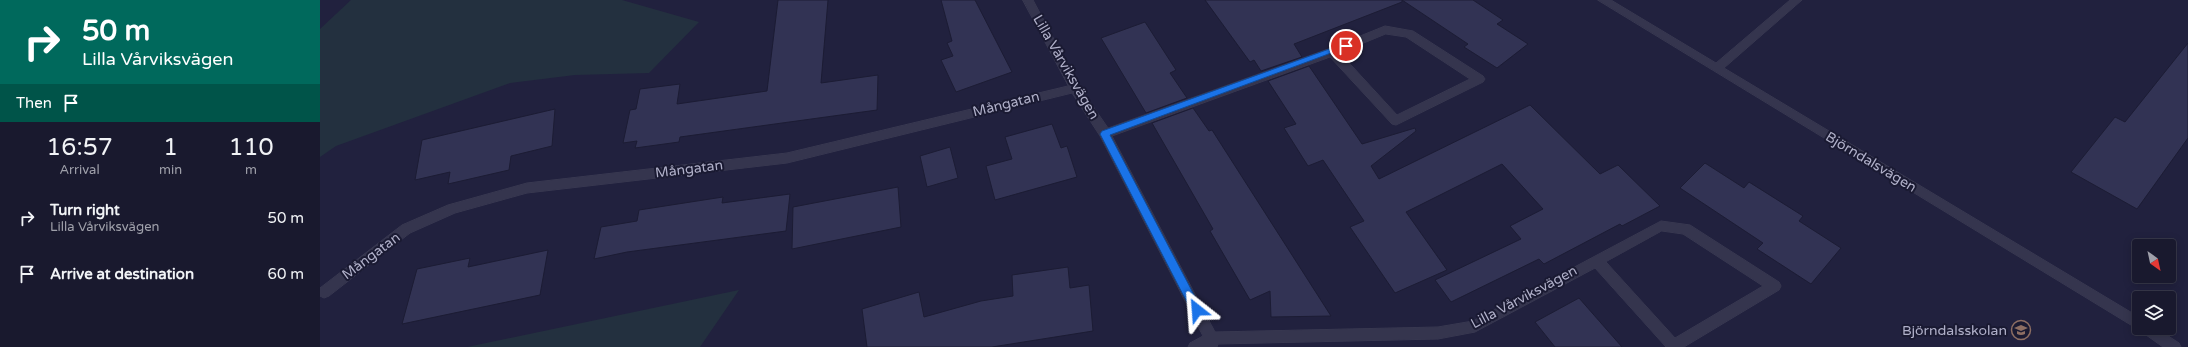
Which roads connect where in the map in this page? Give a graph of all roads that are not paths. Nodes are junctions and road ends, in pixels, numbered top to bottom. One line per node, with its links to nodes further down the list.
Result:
1 (1028, 0): 6 (street, Lilla Vårviksvägen)
2 (1604, 0): 5 (street, Björndalsvägen)
3 (1797, 0): 5 (street)
4 (1332, 52): 4 (street, Lilla Vårviksvägen); 7 (street, Lilla Vårviksvägen)
5 (1717, 68): 10 (street, Björndalsvägen)
6 (1075, 88): 7 (street, Lilla Vårviksvägen); 9 (street, Mångatan)
7 (1105, 134): 12 (street, Lilla Vårviksvägen)
8 (1596, 260): 8 (street, Lilla Vårviksvägen); 12 (street, Lilla Vårviksvägen)
9 (324, 292)
10 (2132, 320)
11 (2155, 335): 14 (street)
12 (1211, 342): 13 (street, Lilla Vårviksvägen)
13 (1195, 347)
14 (2174, 347)

